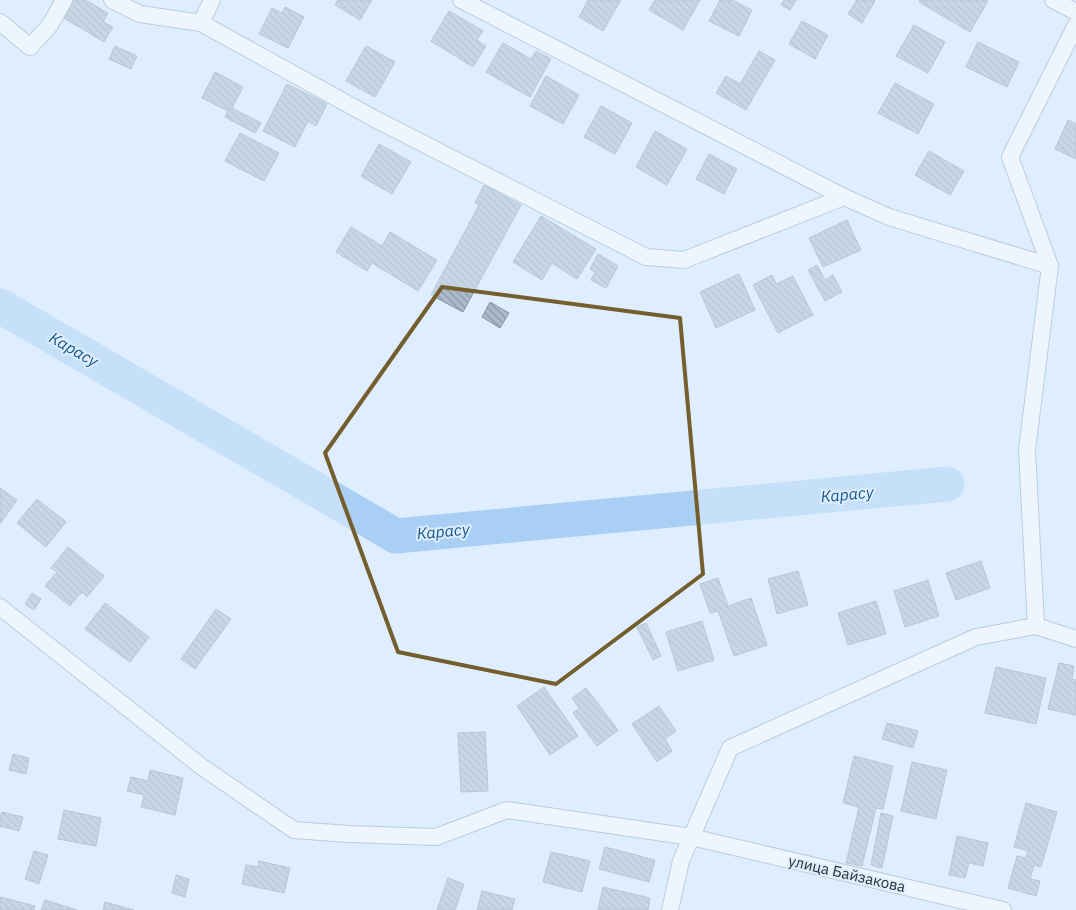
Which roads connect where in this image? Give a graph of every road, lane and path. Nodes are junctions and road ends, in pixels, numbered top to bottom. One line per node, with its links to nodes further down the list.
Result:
1 (64, 0): 7 (street)
2 (112, 0): 8 (street)
3 (212, 0): 8 (street)
4 (461, 0): 10 (street)
5 (1053, 0): 6 (street)
6 (1076, 12)
7 (0, 22)
8 (201, 23): 10 (street)
9 (1076, 25): 11 (street)
10 (844, 197): 11 (street)
11 (1050, 266): 13 (street)
12 (0, 607): 15 (street, улица Байзакова)
13 (1036, 626): 14 (street); 15 (street)
14 (1076, 639)
15 (691, 838): 16 (street); 17 (street, улица Байзакова)
16 (670, 910)
17 (1003, 910)

